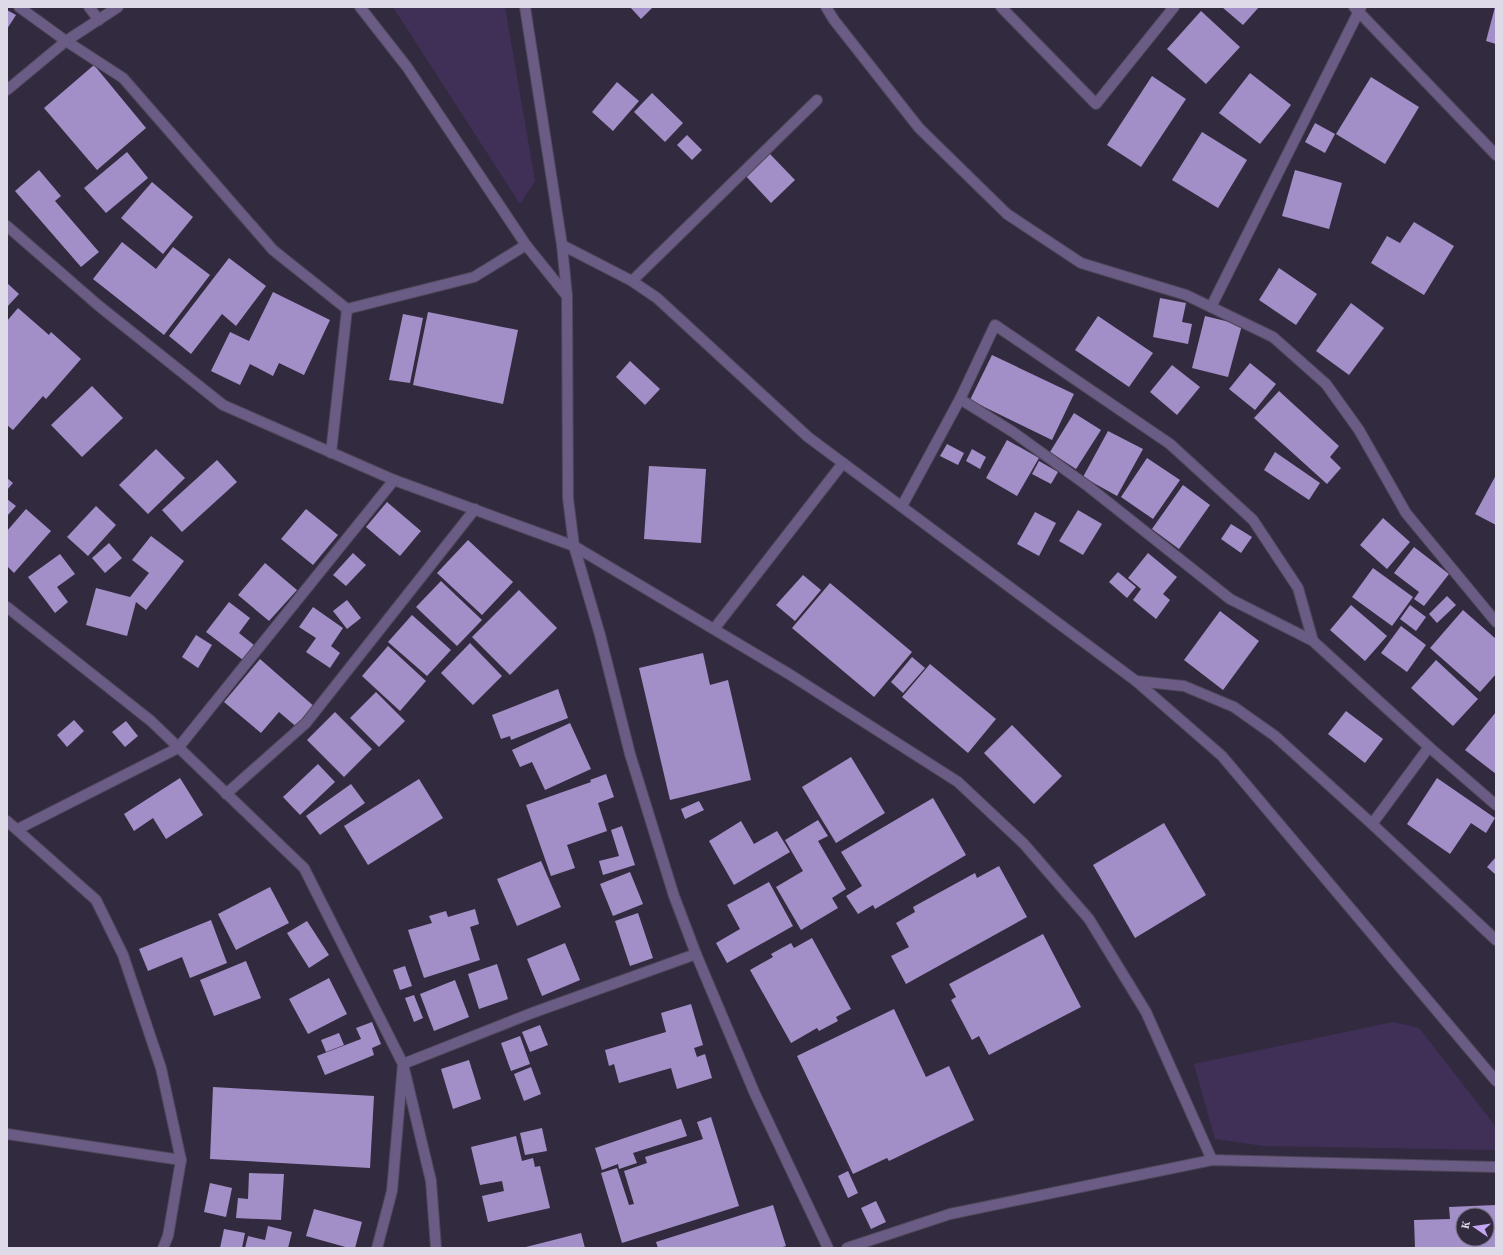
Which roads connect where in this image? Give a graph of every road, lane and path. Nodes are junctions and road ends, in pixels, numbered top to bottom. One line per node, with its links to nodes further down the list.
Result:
1 (18, 7): 11 (street)
2 (88, 7): 10 (street)
3 (118, 7): 10 (street)
4 (360, 7): 16 (street)
5 (525, 7): 17 (street)
6 (826, 7): 20 (street)
7 (1001, 7): 8 (street)
8 (1174, 7)
9 (1358, 9): 14 (street); 20 (street)
10 (99, 20): 11 (street)
11 (66, 41): 12 (street); 21 (street)
12 (7, 90)
13 (817, 100): 18 (street)
14 (1496, 155)
15 (7, 226): 23 (street)
16 (526, 245): 19 (street); 21 (street)
17 (562, 245): 18 (street); 19 (street)
18 (632, 281): 24 (street)
19 (567, 296): 28 (street)
20 (1211, 307): 30 (street)
21 (347, 309): 23 (street)
22 (960, 399): 26 (street); 32 (street); 32 (street)
23 (331, 453): 25 (street)
24 (843, 463): 26 (street); 31 (street)
25 (394, 480): 27 (street); 35 (street)
26 (902, 506): 33 (street)
27 (475, 510): 28 (street); 36 (street)
28 (574, 546): 31 (street); 42 (street)
29 (7, 607): 35 (street)
30 (1496, 622)
31 (714, 629): 47 (street)
32 (1313, 641): 34 (street)
33 (1136, 680): 39 (street); 44 (street)
34 (1429, 747): 37 (street); 39 (street)
35 (178, 748): 36 (street); 40 (street)
36 (226, 794): 43 (street)
37 (1496, 805)
38 (7, 821): 40 (street)
39 (1372, 824): 41 (street)
40 (18, 829): 46 (street)
41 (1496, 940)
42 (696, 954): 43 (street); 52 (street)
43 (403, 1064): 50 (street); 51 (street)
44 (1496, 1081)
45 (7, 1134): 46 (street)
46 (181, 1160): 49 (street)
47 (1212, 1160): 48 (street); 53 (street)
48 (1496, 1167)
49 (163, 1248)
50 (377, 1248)
51 (436, 1248)
52 (828, 1248)
53 (847, 1248)

